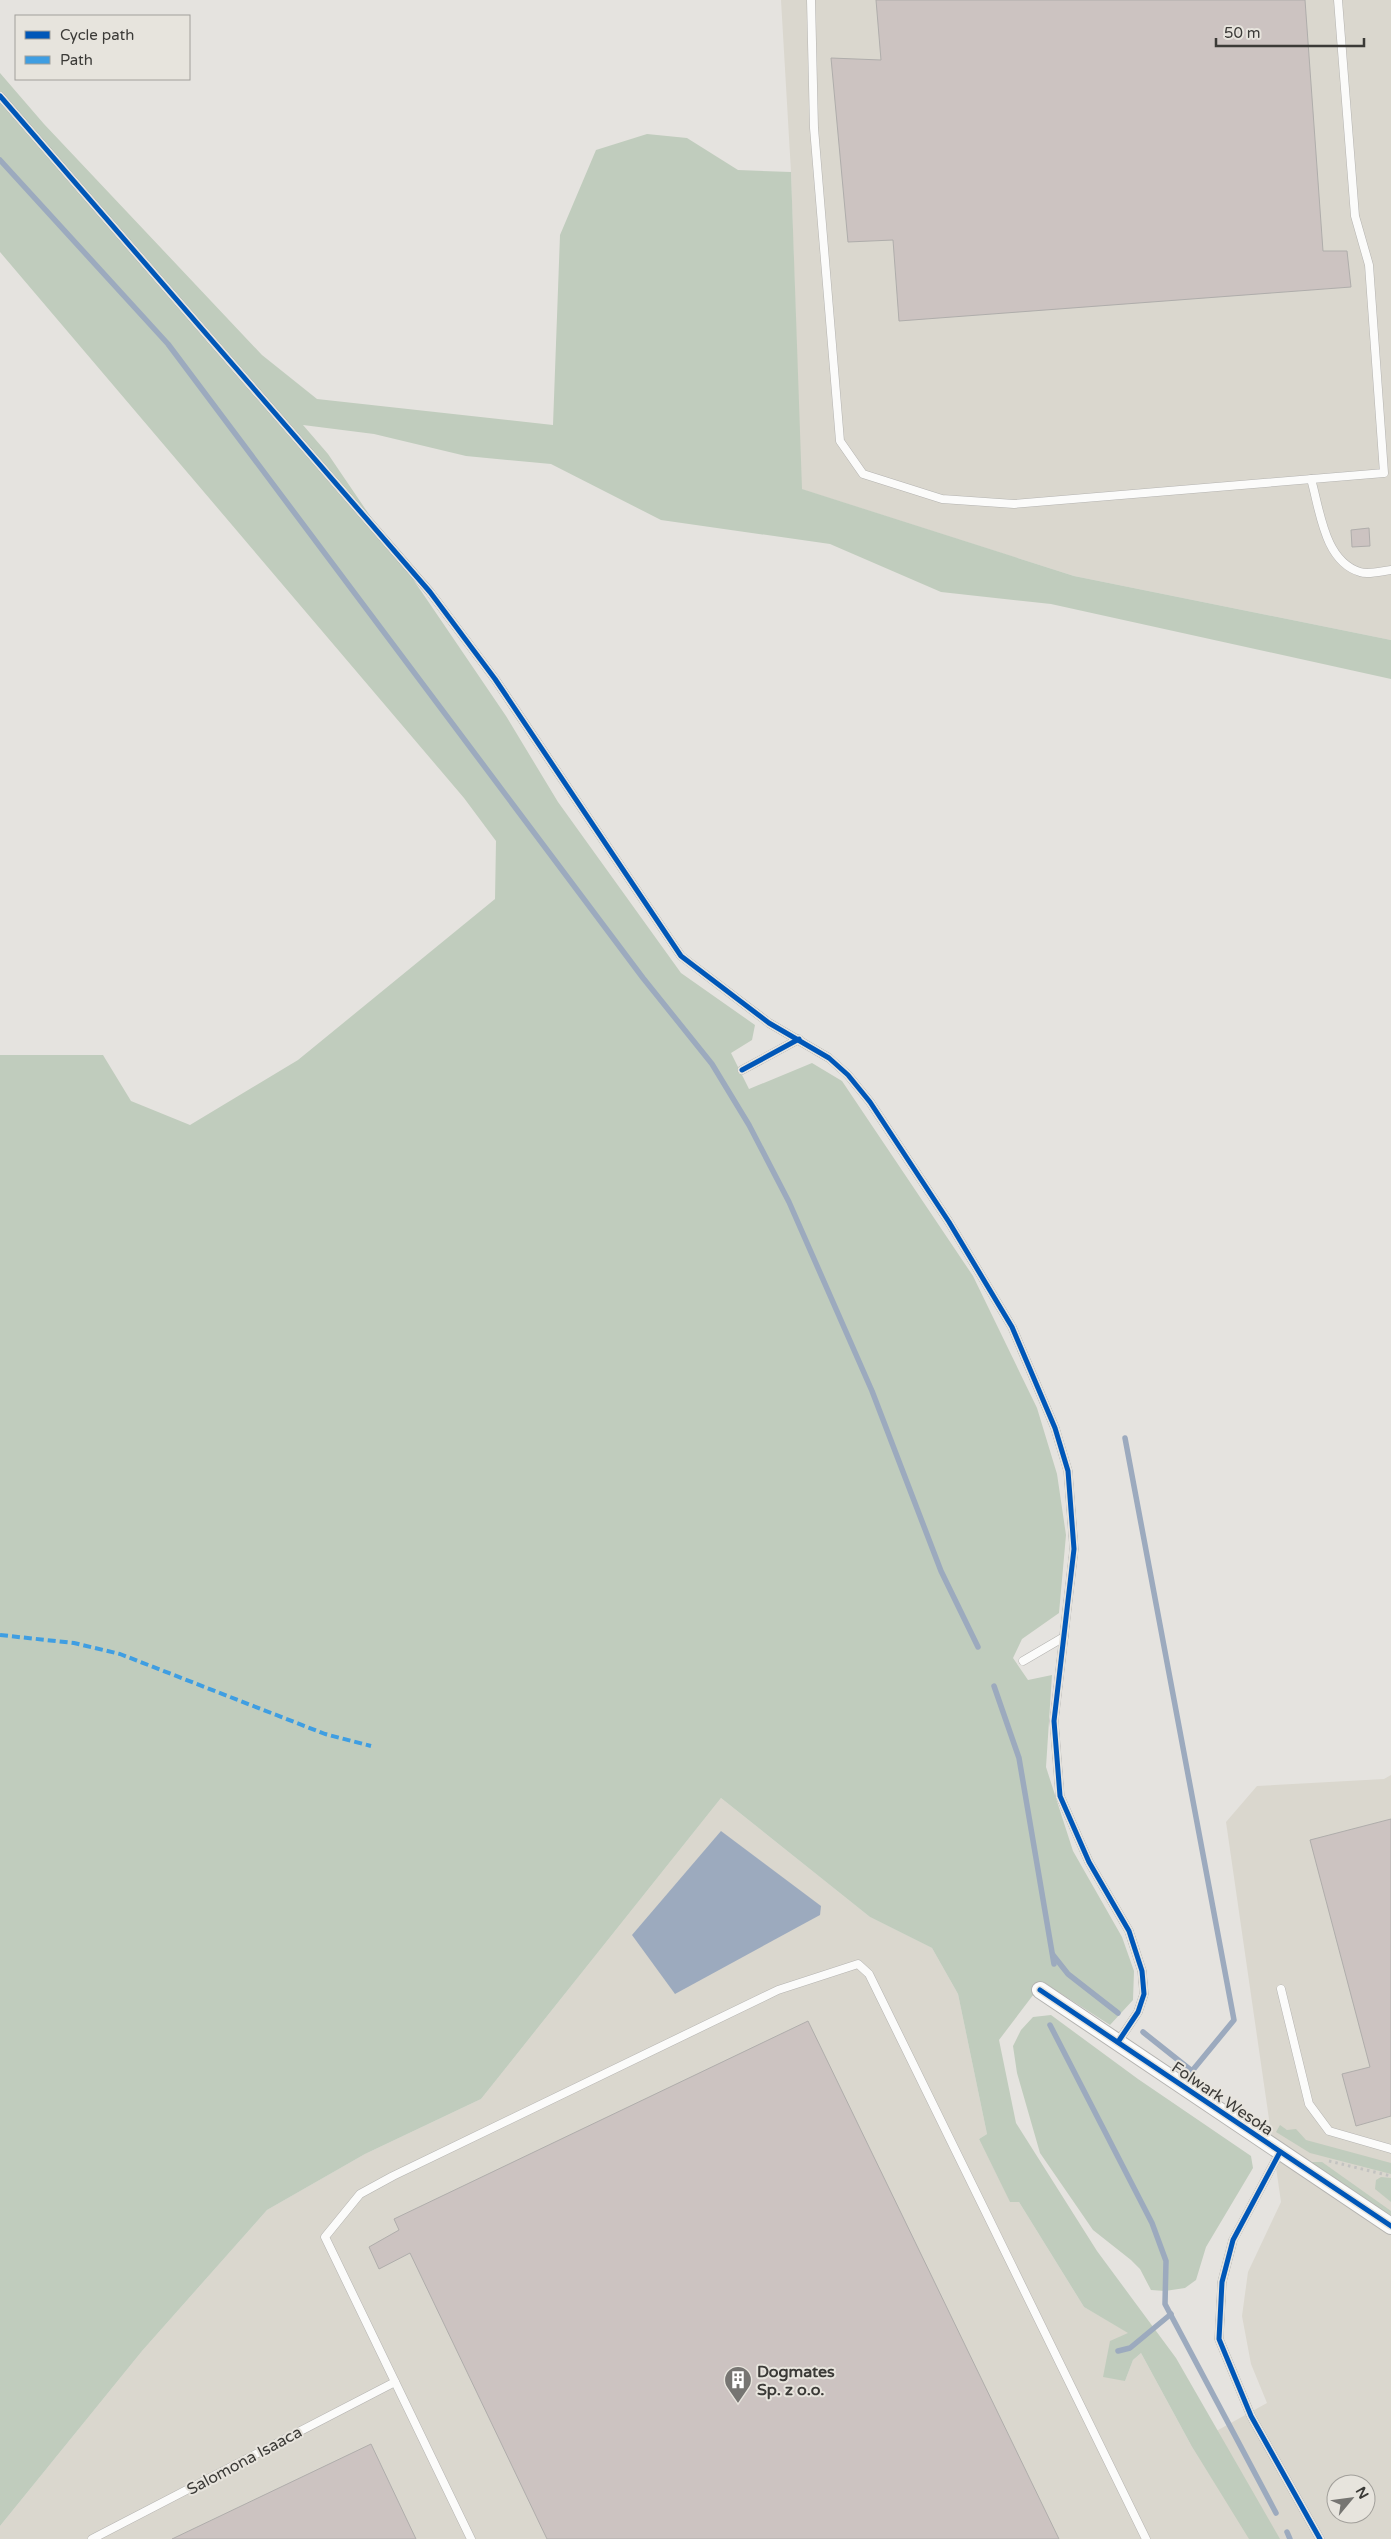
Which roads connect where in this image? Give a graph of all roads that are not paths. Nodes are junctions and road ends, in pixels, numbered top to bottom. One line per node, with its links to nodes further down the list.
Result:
1 (811, 0): 4 (lane)
2 (1338, 0): 4 (lane)
3 (0, 96): 6 (lane)
4 (1311, 479): 5 (lane)
5 (1391, 570)
6 (799, 1039): 7 (lane); 8 (lane)
7 (742, 1070)
8 (1064, 1637): 9 (lane); 12 (lane)
9 (1023, 1660)
10 (1281, 1989): 13 (lane)
11 (1040, 1990): 12 (street, Folwark Wesoła)
12 (1118, 2042): 14 (street, Folwark Wesoła)
13 (1391, 2149)
14 (1280, 2152): 15 (street, Folwark Wesoła); 20 (lane)
15 (1391, 2226)
16 (394, 2382): 17 (lane, Salomona Isaaca); 18 (lane); 19 (lane)
17 (92, 2539)
18 (471, 2539)
19 (1146, 2539)
20 (1320, 2539)

